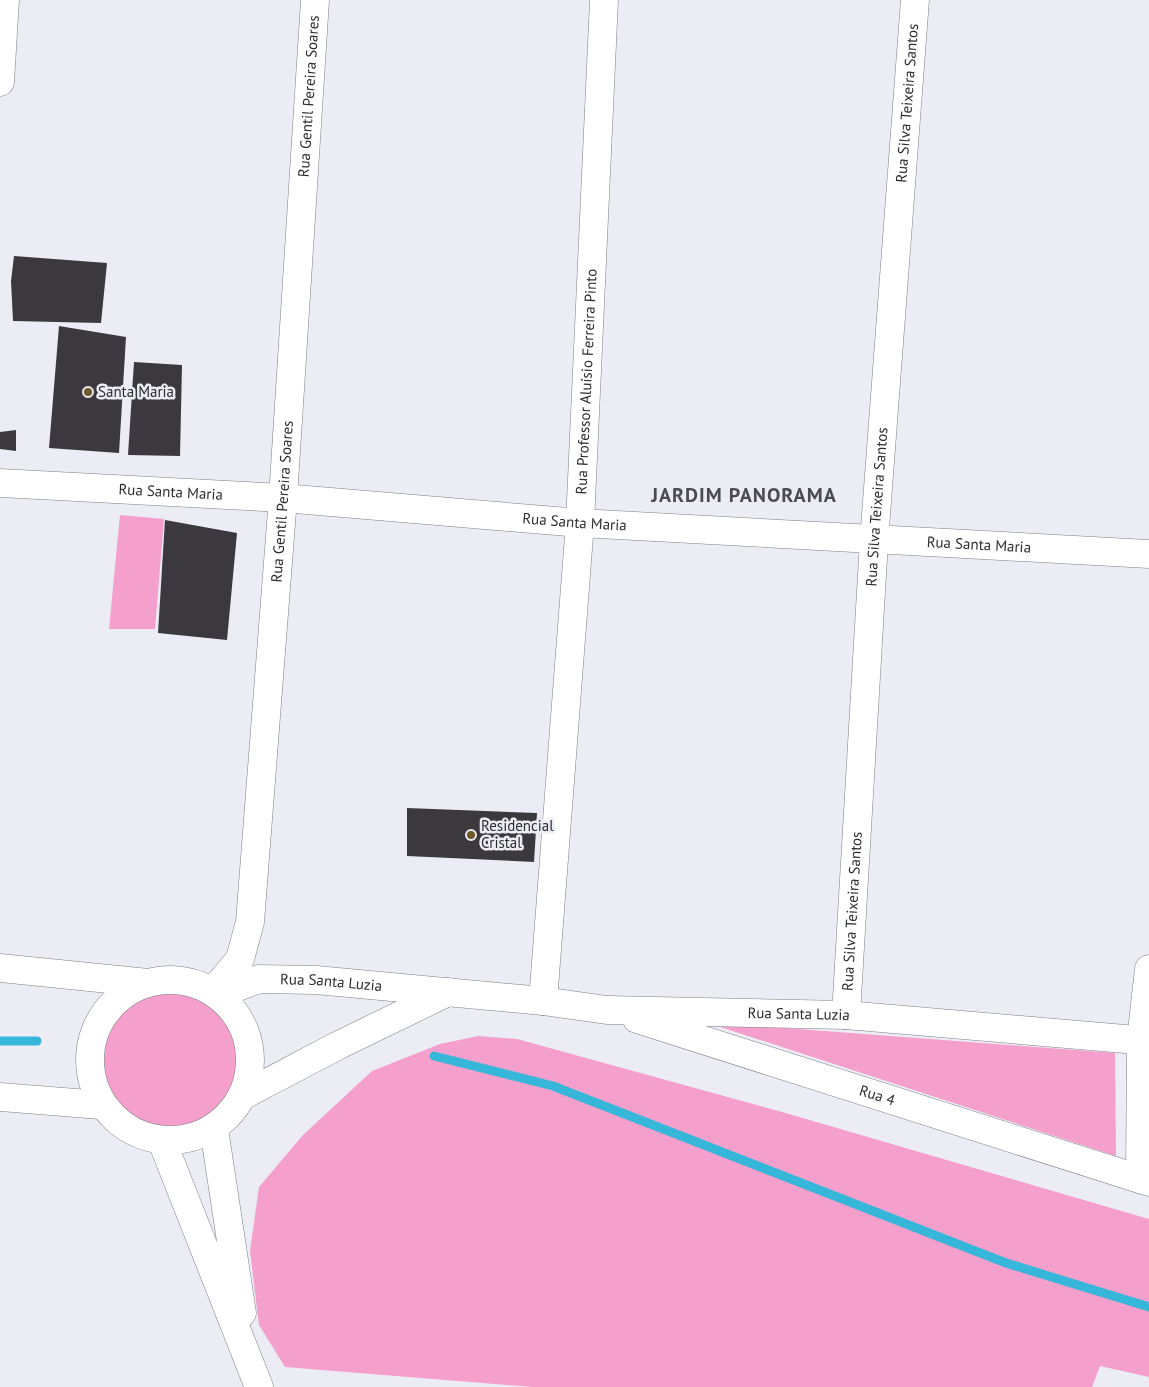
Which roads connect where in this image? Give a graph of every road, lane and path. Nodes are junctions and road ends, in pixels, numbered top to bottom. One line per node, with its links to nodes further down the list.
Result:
1 (5, 0): 5 (street)
2 (315, 0): 7 (street, Rua Gentil Pereira Soares)
3 (604, 0): 8 (street, Rua Professor Aluísio Ferreira Pinto)
4 (915, 0): 9 (street, Rua Silva Teixeira Santos)
5 (0, 82)
6 (0, 484): 7 (street, Rua Santa Maria)
7 (283, 498): 8 (street, Rua Santa Maria); 15 (street, Rua Gentil Pereira Soares)
8 (580, 523): 9 (street, Rua Santa Maria); 16 (street, Rua Professor Aluísio Ferreira Pinto)
9 (874, 540): 10 (street, Rua Santa Maria); 18 (street, Rua Silva Teixeira Santos)
10 (1149, 554)
11 (0, 968): 13 (street)
12 (1149, 969): 19 (street)
13 (148, 983): 15 (street); 22 (street)
14 (448, 992): 15 (street, Rua Santa Luzia); 16 (street, Rua Santa Luzia); 20 (street)
15 (215, 993): 20 (street)
16 (543, 1001): 17 (street, Rua Santa Luzia)
17 (607, 1010): 18 (street, Rua Santa Luzia); 25 (street, Rua 4)
18 (846, 1015): 19 (street, Rua Santa Luzia)
19 (1145, 1040): 25 (street)
20 (244, 1095): 23 (street)
21 (0, 1097): 22 (street)
22 (101, 1105): 24 (street)
23 (214, 1129): 24 (street); 26 (street)
24 (162, 1141): 26 (street)
25 (1144, 1180)
26 (249, 1361): 27 (street)
27 (258, 1387)

